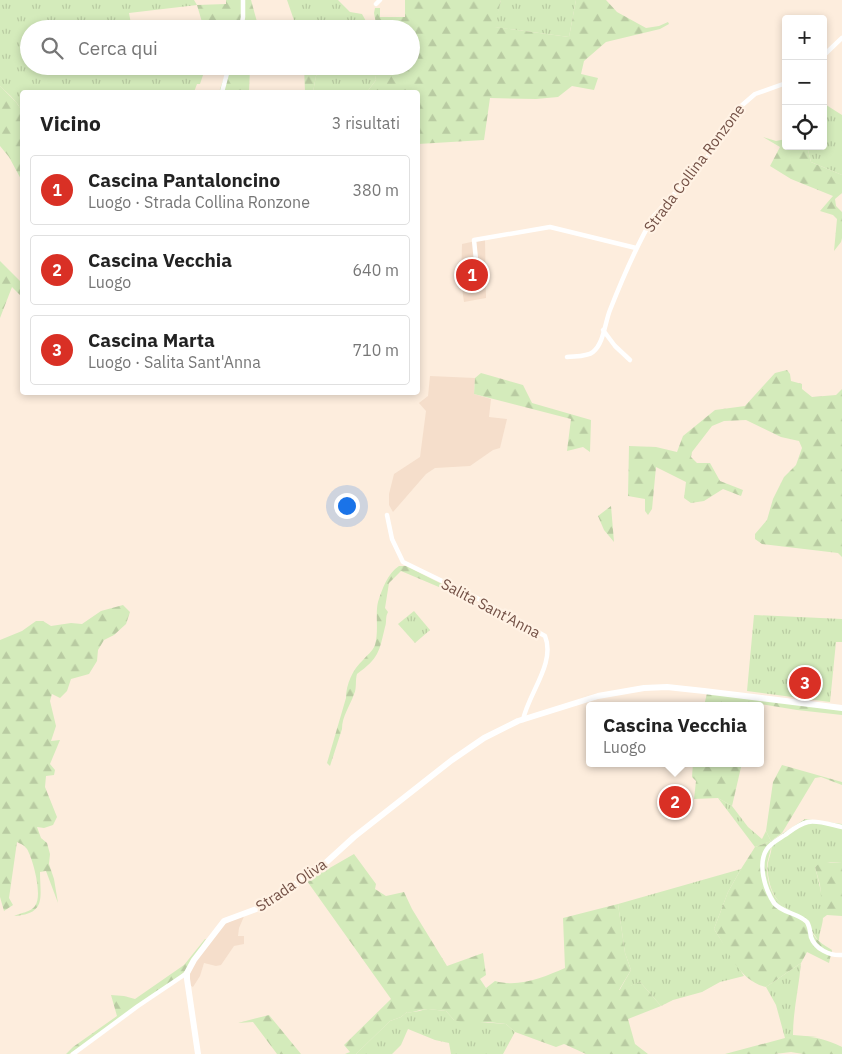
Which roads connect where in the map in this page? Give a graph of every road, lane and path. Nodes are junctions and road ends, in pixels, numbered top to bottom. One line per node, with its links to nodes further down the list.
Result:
1 (243, 0): 2 (street)
2 (242, 20)
3 (842, 38): 4 (street)
4 (827, 52)
5 (227, 75): 7 (street)
6 (782, 85): 8 (street, Strada Collina Ronzone)
7 (223, 90)
8 (636, 248): 9 (street, Strada Collina Ronzone); 10 (street, Strada Collina Ronzone)
9 (476, 260)
10 (603, 330): 11 (street, Strada Collina Ronzone); 12 (street)
11 (567, 357)
12 (630, 360)
13 (388, 515): 15 (street, Salita Sant'Anna)
14 (842, 708): 15 (street)
15 (521, 720): 18 (street, Strada Oliva)
16 (842, 827): 17 (street)
17 (842, 955)
18 (187, 973): 19 (street, Strada Oliva); 20 (street)
19 (73, 1054)
20 (198, 1054)

